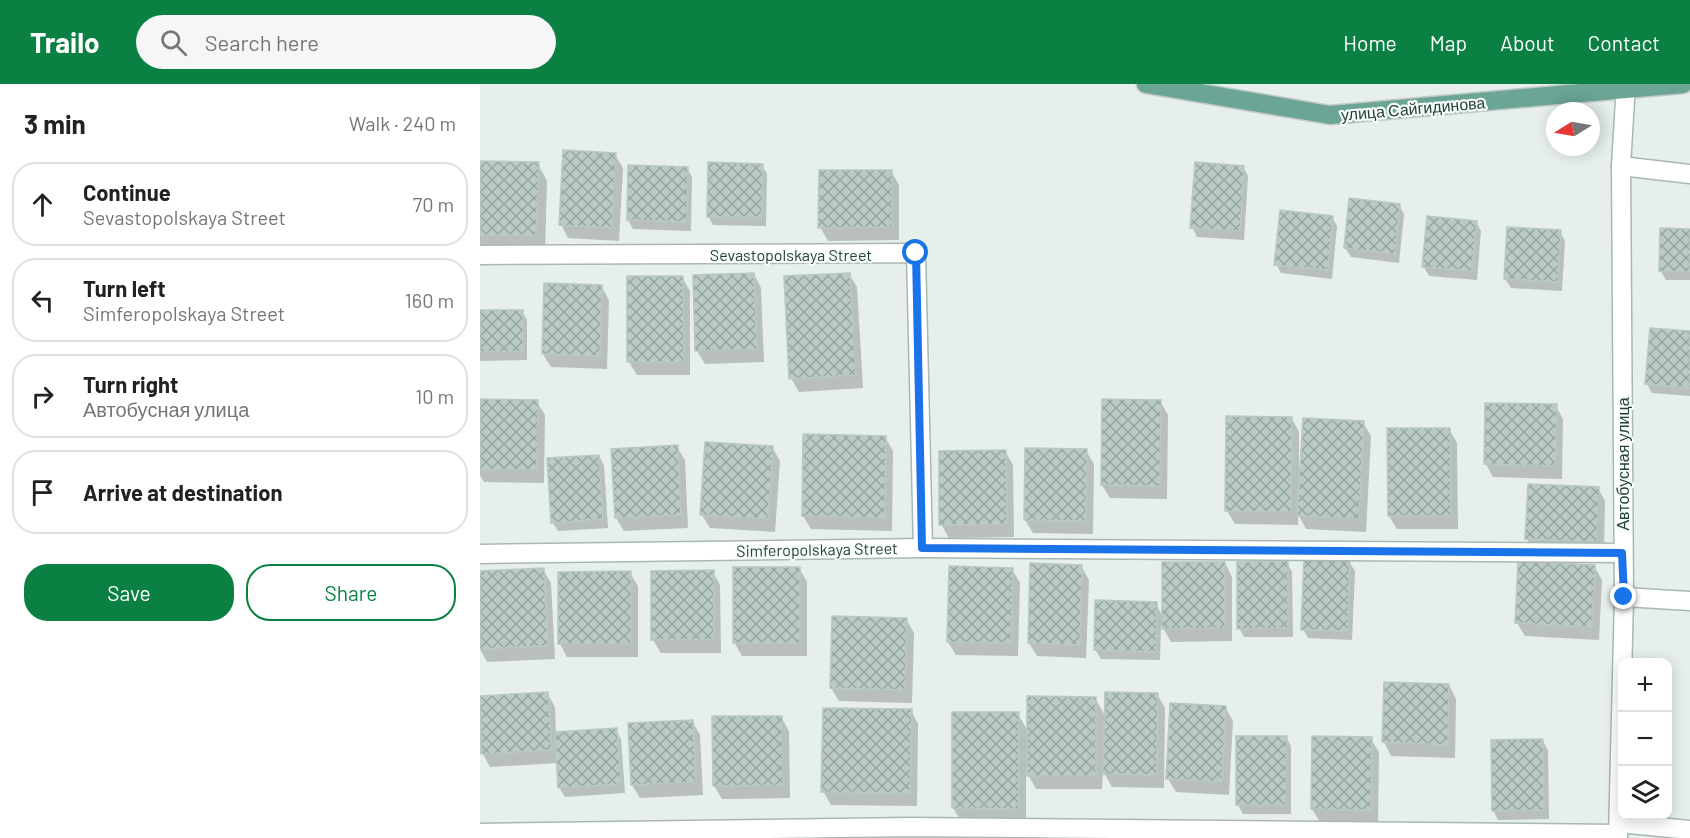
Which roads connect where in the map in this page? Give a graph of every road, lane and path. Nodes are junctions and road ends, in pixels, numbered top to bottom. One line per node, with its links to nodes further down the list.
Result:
1 (1146, 84): 3 (main road, улица Сайгидинова)
2 (1683, 84): 3 (main road, улица Сайгидинова)
3 (1625, 87): 4 (street, Автобусная улица)
4 (1621, 166): 5 (street); 8 (street, Автобусная улица)
5 (1690, 174)
6 (480, 255): 7 (street, Sevastopolskaya Street)
7 (922, 548): 8 (street, Simferopolskaya Street); 9 (street, Simferopolskaya Street)
8 (1622, 553): 10 (street, Автобусная улица)
9 (480, 554)
10 (1624, 597): 11 (street); 13 (street, Автобусная улица)
11 (1690, 601)
12 (1690, 830): 13 (street)
13 (1618, 832): 14 (street)
14 (480, 833)

